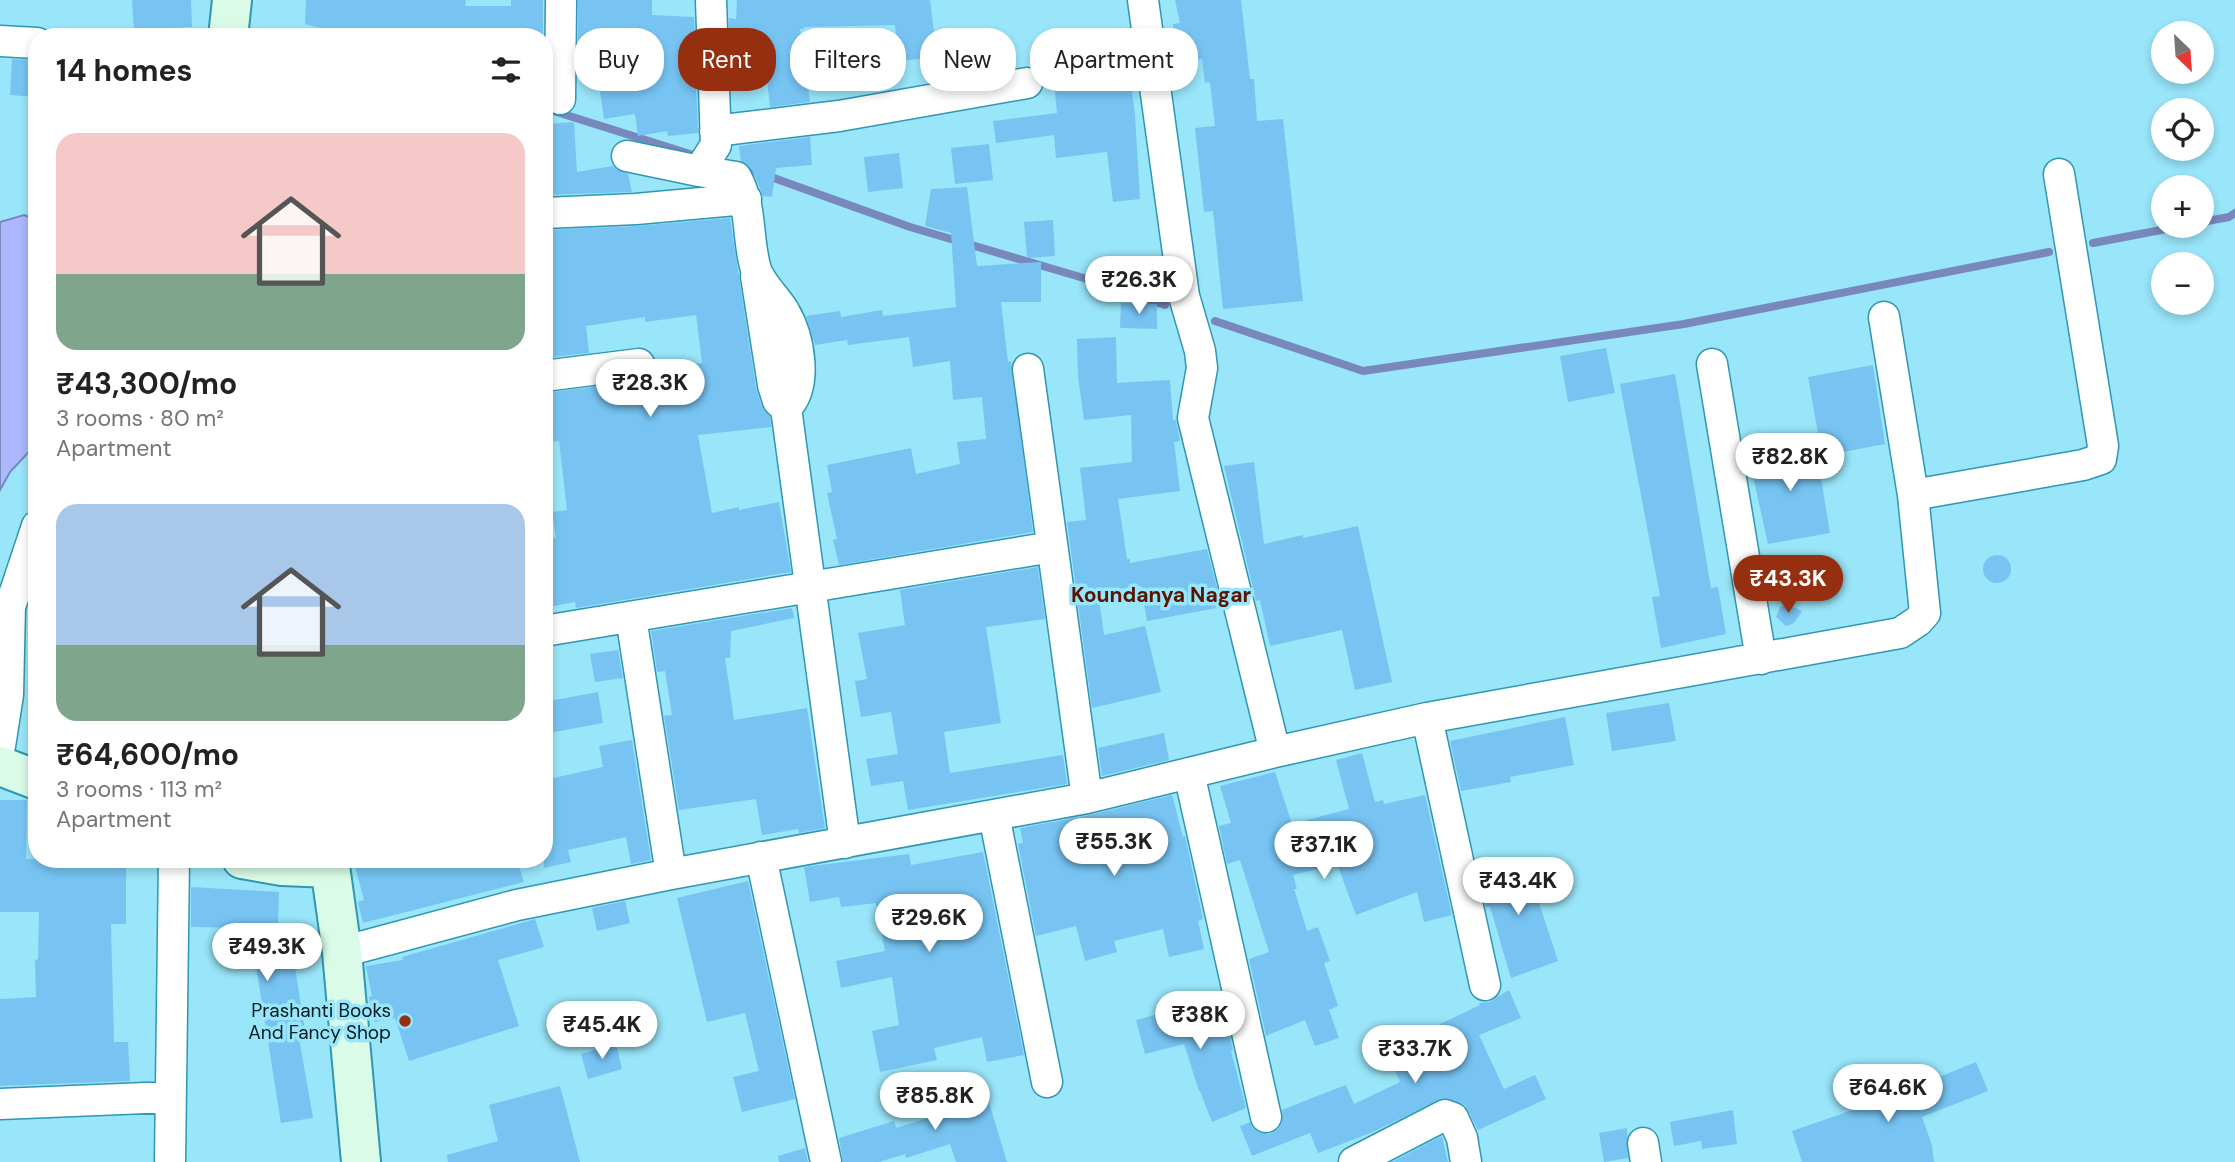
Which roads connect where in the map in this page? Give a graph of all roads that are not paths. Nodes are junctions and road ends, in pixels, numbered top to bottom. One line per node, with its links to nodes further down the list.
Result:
1 (232, 0): 5 (main road)
2 (561, 0): 9 (street)
3 (711, 0): 10 (street)
4 (1143, 0): 30 (street)
5 (229, 28)
6 (0, 41): 7 (street)
7 (28, 43)
8 (1027, 83): 10 (street)
9 (560, 99)
10 (715, 131): 12 (street)
11 (627, 156): 12 (street)
12 (699, 171): 14 (street)
13 (2059, 174): 21 (street)
14 (746, 199): 15 (street); 24 (street)
15 (553, 214)
16 (1884, 317): 21 (street)
17 (639, 364): 20 (street)
18 (1712, 364): 27 (street)
19 (1028, 369): 22 (street)
20 (553, 375)
21 (1913, 495): 27 (street)
22 (1052, 547): 24 (street); 34 (street)
23 (28, 553): 29 (street)
24 (809, 587): 25 (street); 36 (street)
25 (631, 617): 26 (street); 40 (street)
26 (553, 630)
27 (1761, 659): 28 (street)
28 (1427, 718): 30 (street); 42 (street)
29 (0, 746)
30 (1275, 752): 32 (street)
31 (0, 766): 33 (main road)
32 (1189, 773): 34 (street); 46 (street)
33 (28, 777)
34 (1087, 798): 35 (street)
35 (994, 815): 36 (street); 43 (street)
36 (845, 843): 37 (street)
37 (761, 857): 40 (street); 49 (street)
38 (174, 868): 44 (street)
39 (331, 868): 41 (main road)
40 (671, 874): 41 (street)
41 (342, 952): 48 (main road)
42 (1485, 985)
43 (1046, 1082)
44 (170, 1097): 45 (street); 47 (street)
45 (0, 1104)
46 (1266, 1117)
47 (170, 1162)
48 (361, 1162)
49 (826, 1162)
50 (1354, 1162): 51 (street)
51 (1466, 1162)

